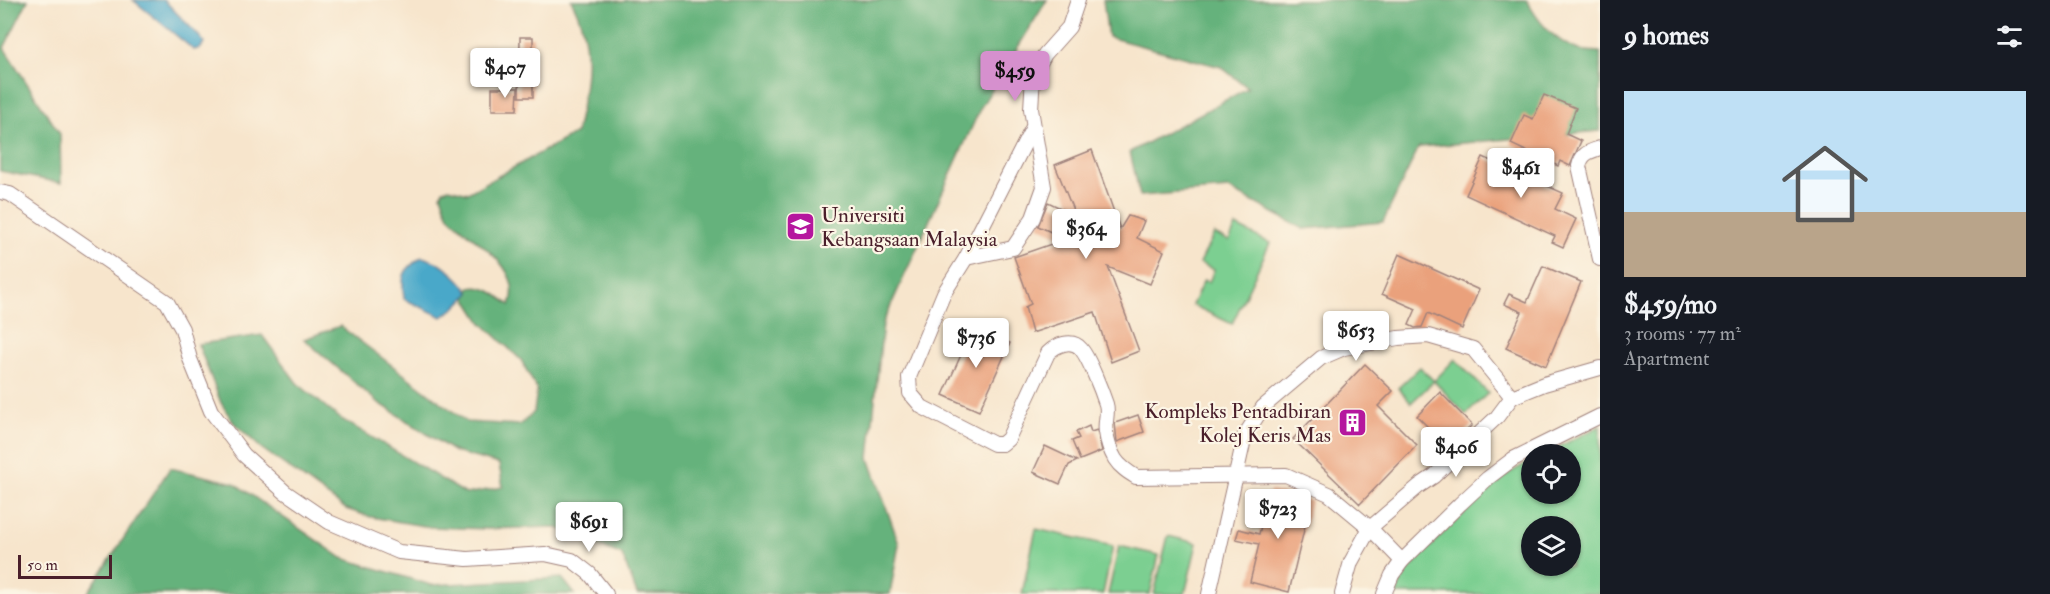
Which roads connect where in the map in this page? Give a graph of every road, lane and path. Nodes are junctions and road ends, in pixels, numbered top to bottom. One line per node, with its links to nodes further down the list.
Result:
1 (1078, 0): 2 (street)
2 (1034, 127): 5 (street); 5 (street)
3 (1600, 148): 6 (street)
4 (0, 192): 13 (street)
5 (966, 258): 10 (street)
6 (1600, 259)
7 (1600, 368): 8 (street)
8 (1512, 397): 10 (street); 11 (street)
9 (1600, 416): 12 (street)
10 (1235, 475): 11 (street); 14 (street)
11 (1370, 528): 12 (street); 15 (street)
12 (1402, 561): 16 (street)
13 (606, 594)
14 (1209, 594)
15 (1342, 594)
16 (1384, 594)

